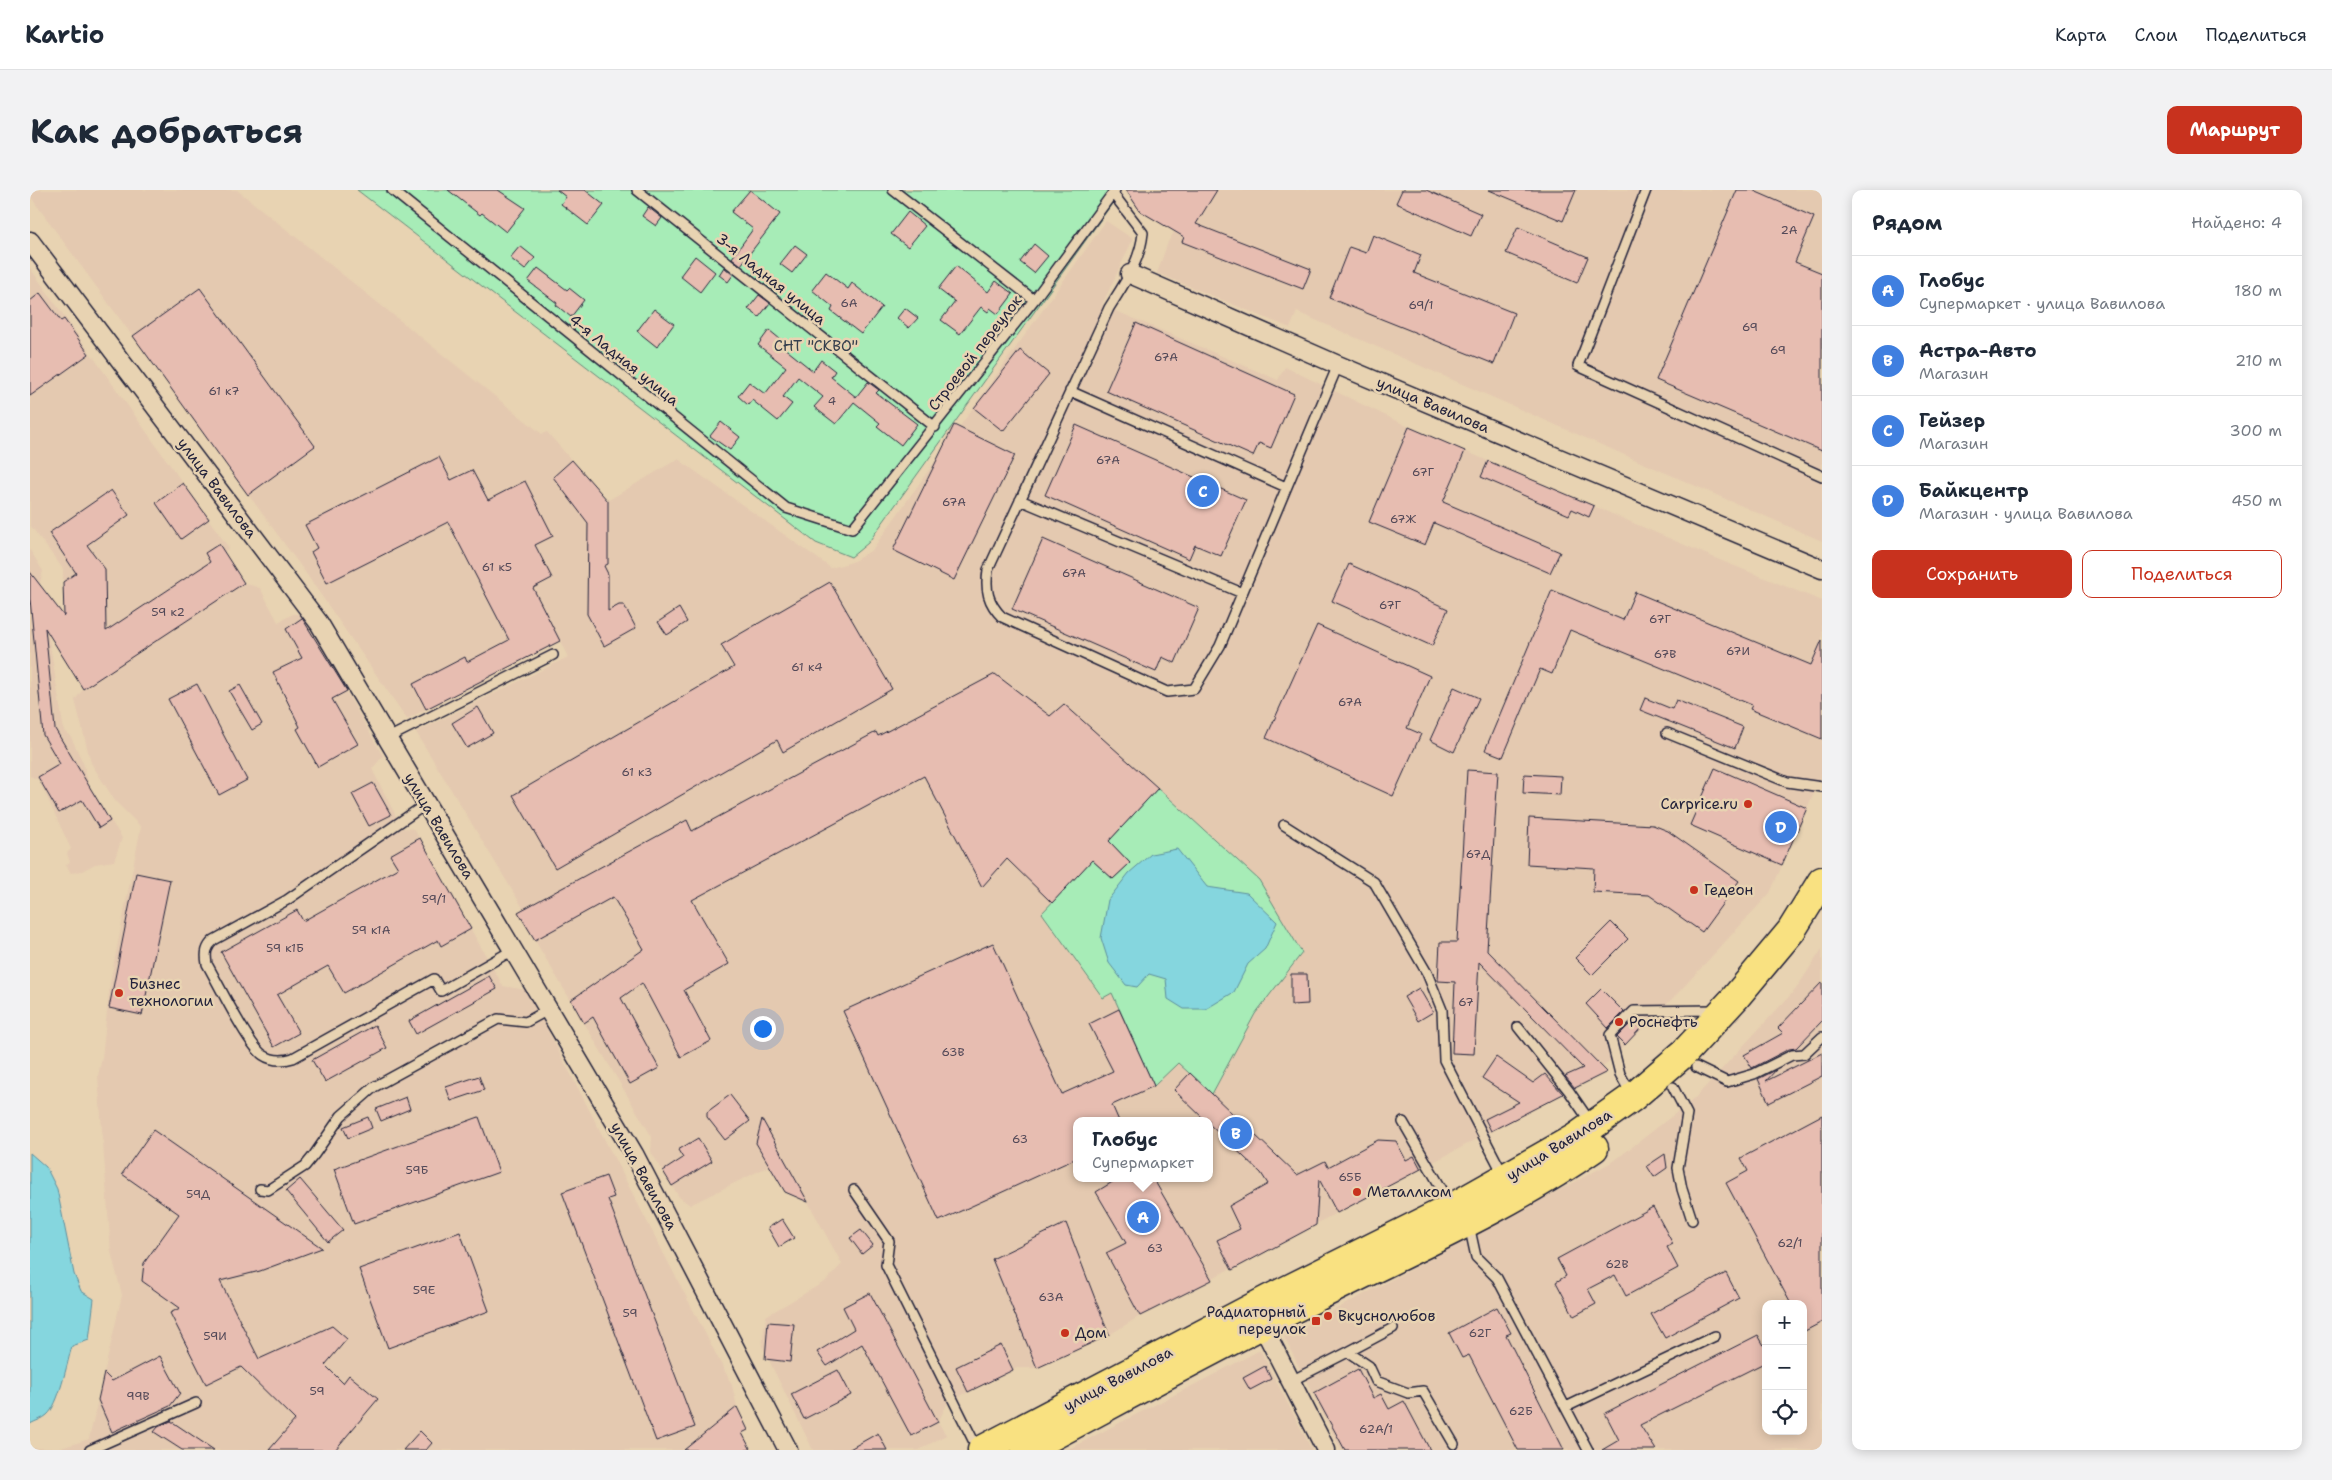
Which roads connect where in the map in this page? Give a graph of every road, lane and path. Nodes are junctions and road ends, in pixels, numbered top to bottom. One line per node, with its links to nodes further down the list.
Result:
1 (392, 190): 15 (lane, 4-я Ладная улица)
2 (637, 190): 11 (lane, 3-я Ладная улица)
3 (893, 190): 8 (lane)
4 (1646, 190): 12 (lane)
5 (1114, 192): 7 (lane); 8 (lane, Строевой переулок)
6 (30, 241): 20 (street, улица Вавилова)
7 (1130, 274): 9 (street, улица Вавилова); 10 (lane)
8 (1034, 300): 11 (lane, Строевой переулок)
9 (1338, 364): 13 (lane); 16 (street, улица Вавилова)
10 (1070, 391): 13 (lane); 14 (lane)
11 (935, 427): 15 (lane, Строевой переулок)
12 (1822, 476)
13 (1286, 487): 17 (lane)
14 (1020, 500): 17 (lane); 17 (lane)
15 (852, 529)
16 (1822, 569)
17 (1242, 593)
18 (552, 655): 20 (lane)
19 (1667, 733): 21 (lane)
20 (388, 738): 22 (street, улица Вавилова)
21 (1822, 787)
22 (426, 804): 26 (street, улица Вавилова); 26 (lane)
23 (1284, 825): 36 (lane)
24 (1822, 881): 27 (main road, улица Вавилова)
25 (1822, 912): 31 (main road, улица Вавилова)
26 (513, 950): 28 (street, улица Вавилова)
27 (1724, 1009): 33 (main road, улица Вавилова); 33 (lane)
28 (548, 1010): 37 (lane); 50 (street, улица Вавилова)
29 (1518, 1027): 35 (lane)
30 (1822, 1037): 31 (lane)
31 (1696, 1067): 32 (main road, улица Вавилова)
32 (1673, 1087): 39 (main road, улица Вавилова); 40 (lane)
33 (1633, 1097): 35 (main road, улица Вавилова)
34 (1403, 1122): 39 (lane)
35 (1593, 1125): 36 (main road, улица Вавилова)
36 (1506, 1178): 39 (main road, улица Вавилова)
37 (260, 1189)
38 (854, 1190): 51 (lane)
39 (1460, 1214): 41 (main road, улица Вавилова); 47 (lane)
40 (1692, 1220)
41 (1258, 1316): 45 (street); 51 (main road, улица Вавилова); 52 (main road, улица Вавилова)
42 (1393, 1328): 44 (lane)
43 (1715, 1336): 47 (lane)
44 (1348, 1352): 45 (lane); 48 (lane)
45 (1291, 1381): 53 (street)
46 (196, 1403): 49 (lane)
47 (1566, 1407): 54 (lane)
48 (1454, 1444)
49 (90, 1450)
50 (788, 1450)
51 (980, 1450)
52 (1026, 1450)
53 (1326, 1450)
54 (1588, 1450)

